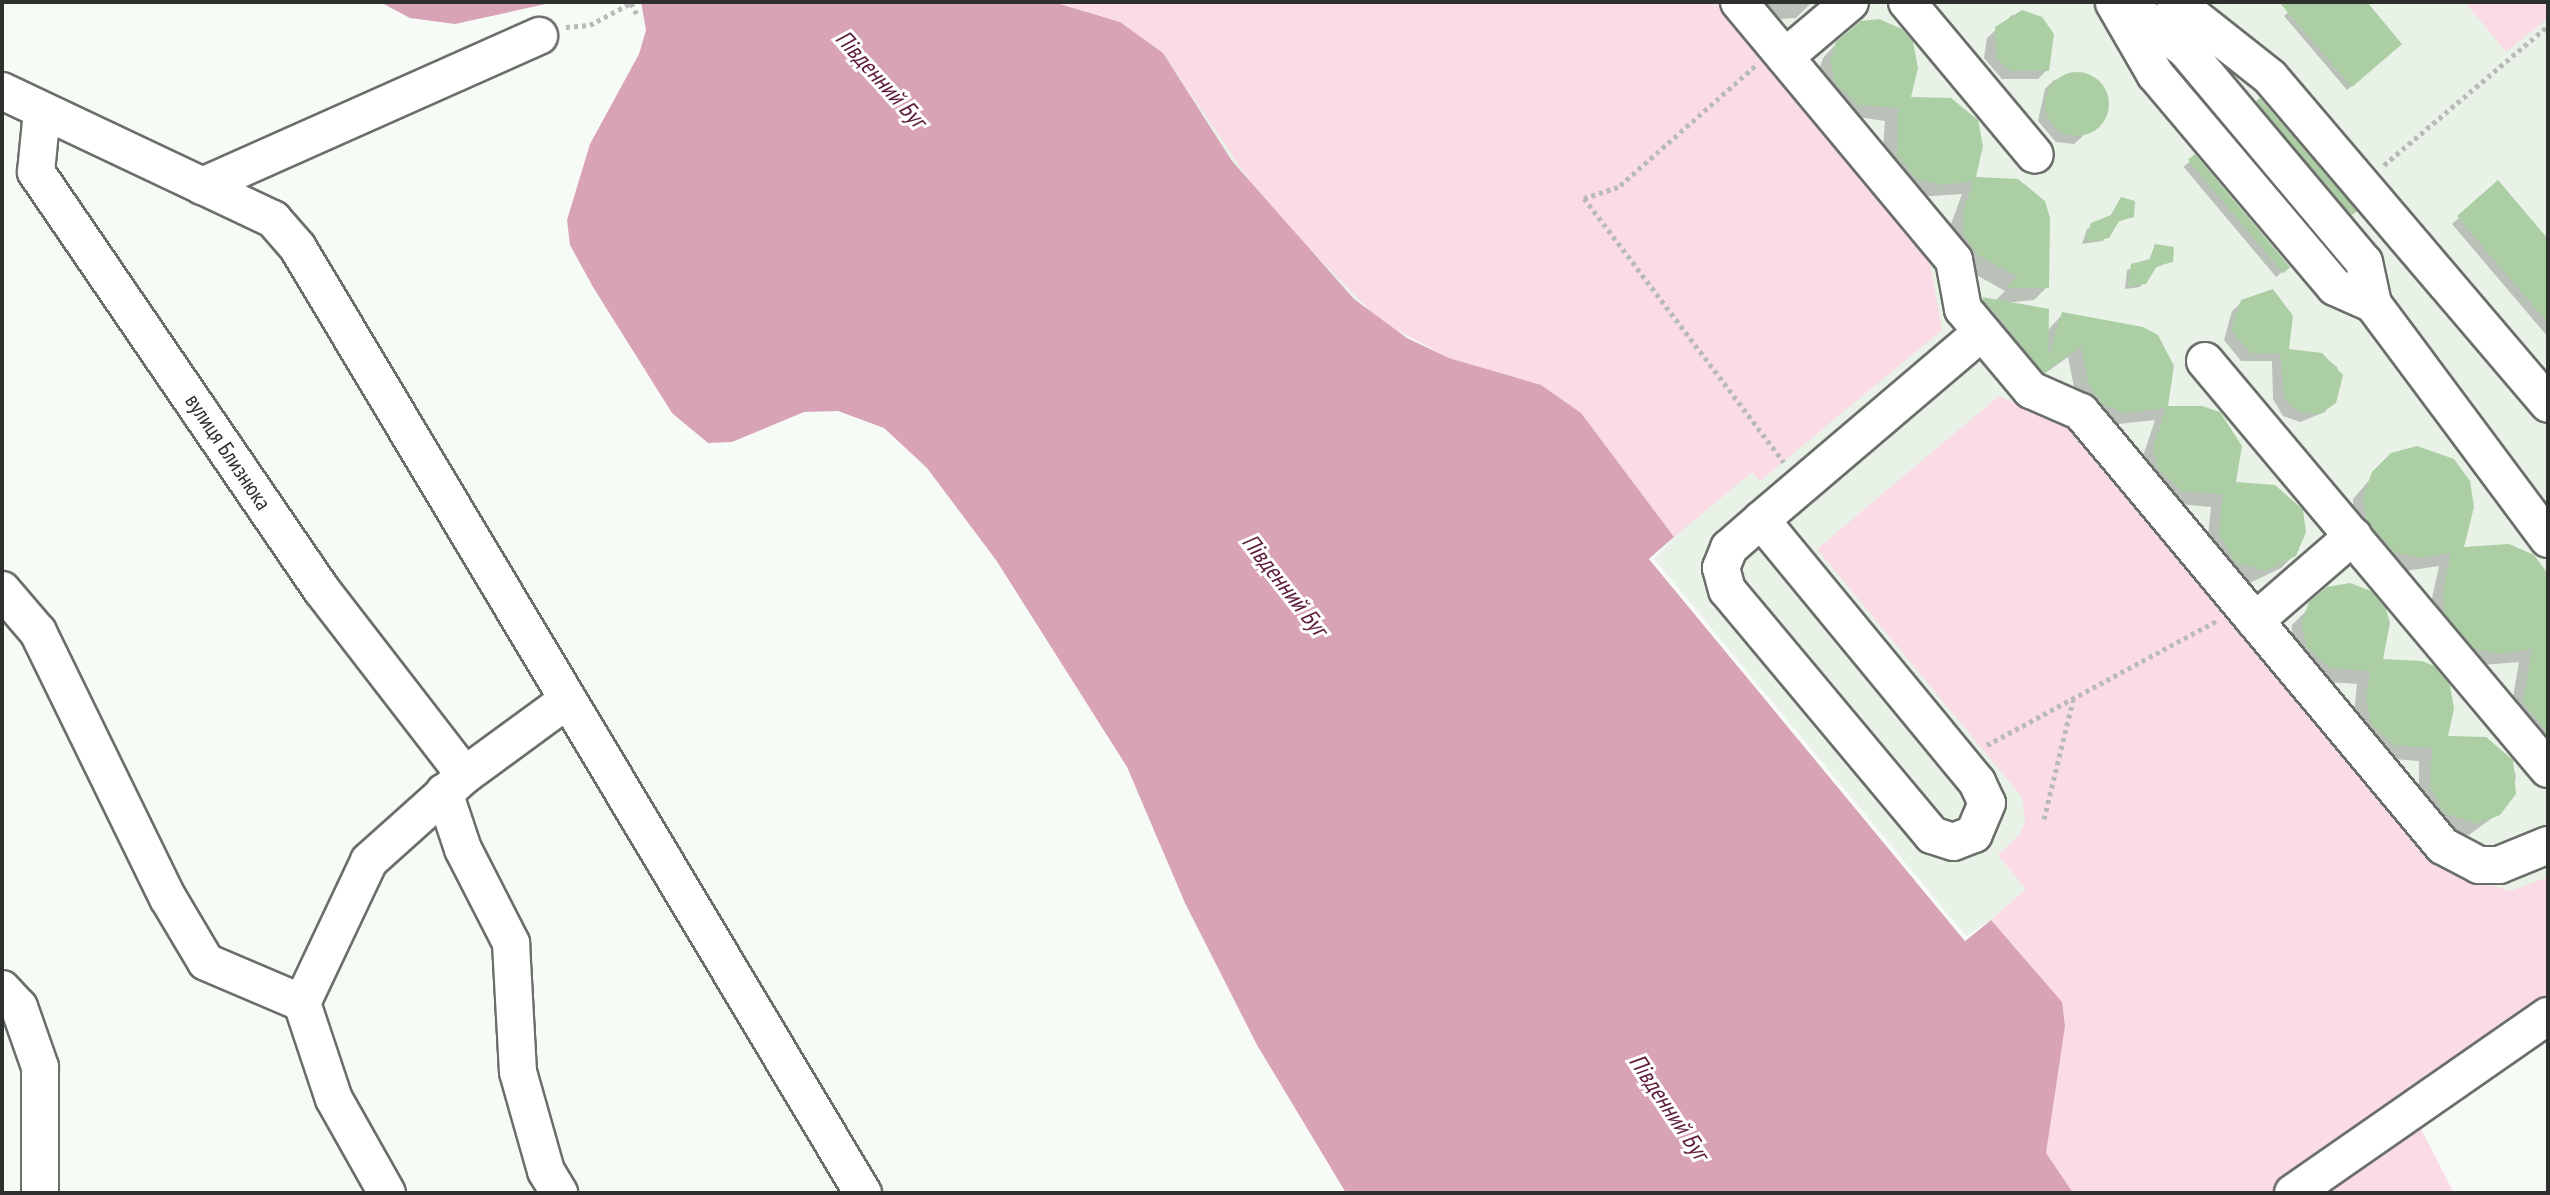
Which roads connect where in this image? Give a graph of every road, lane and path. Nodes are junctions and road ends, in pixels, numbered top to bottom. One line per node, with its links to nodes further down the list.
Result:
1 (1739, 2): 11 (street)
2 (1850, 2): 11 (street)
3 (1907, 2): 14 (street)
4 (2114, 2): 17 (street)
5 (2123, 2): 17 (street)
6 (2175, 2): 15 (street)
7 (631, 3): 8 (path); 10 (path)
8 (638, 16)
9 (2548, 26): 15 (path)
10 (539, 36): 16 (street)
11 (1780, 52): 18 (street); 21 (path)
12 (2, 91): 13 (street)
13 (42, 111): 16 (street); 31 (street, вулиця Близнюка)
14 (2035, 155)
15 (2361, 184): 20 (street)
16 (202, 186): 28 (street)
17 (2373, 304): 24 (street)
18 (1982, 332): 21 (street); 26 (street)
19 (2205, 361): 23 (street)
20 (2548, 404)
21 (1802, 486): 22 (street)
22 (1761, 520): 29 (street); 29 (street)
23 (2353, 536): 26 (street); 30 (street)
24 (2548, 539)
25 (2, 590): 35 (street)
26 (2249, 614): 27 (path); 33 (street)
27 (2073, 699): 29 (path); 32 (path)
28 (566, 701): 31 (street); 40 (street)
29 (1959, 760)
30 (2548, 769)
31 (455, 784): 35 (street); 39 (street, вулиця Близнюка)
32 (2044, 819)
33 (2548, 845)
34 (2, 989): 37 (street)
35 (302, 1003): 38 (street)
36 (2548, 1016): 41 (street)
37 (40, 1193)
38 (387, 1193)
39 (559, 1193)
40 (863, 1193)
41 (2293, 1193)

